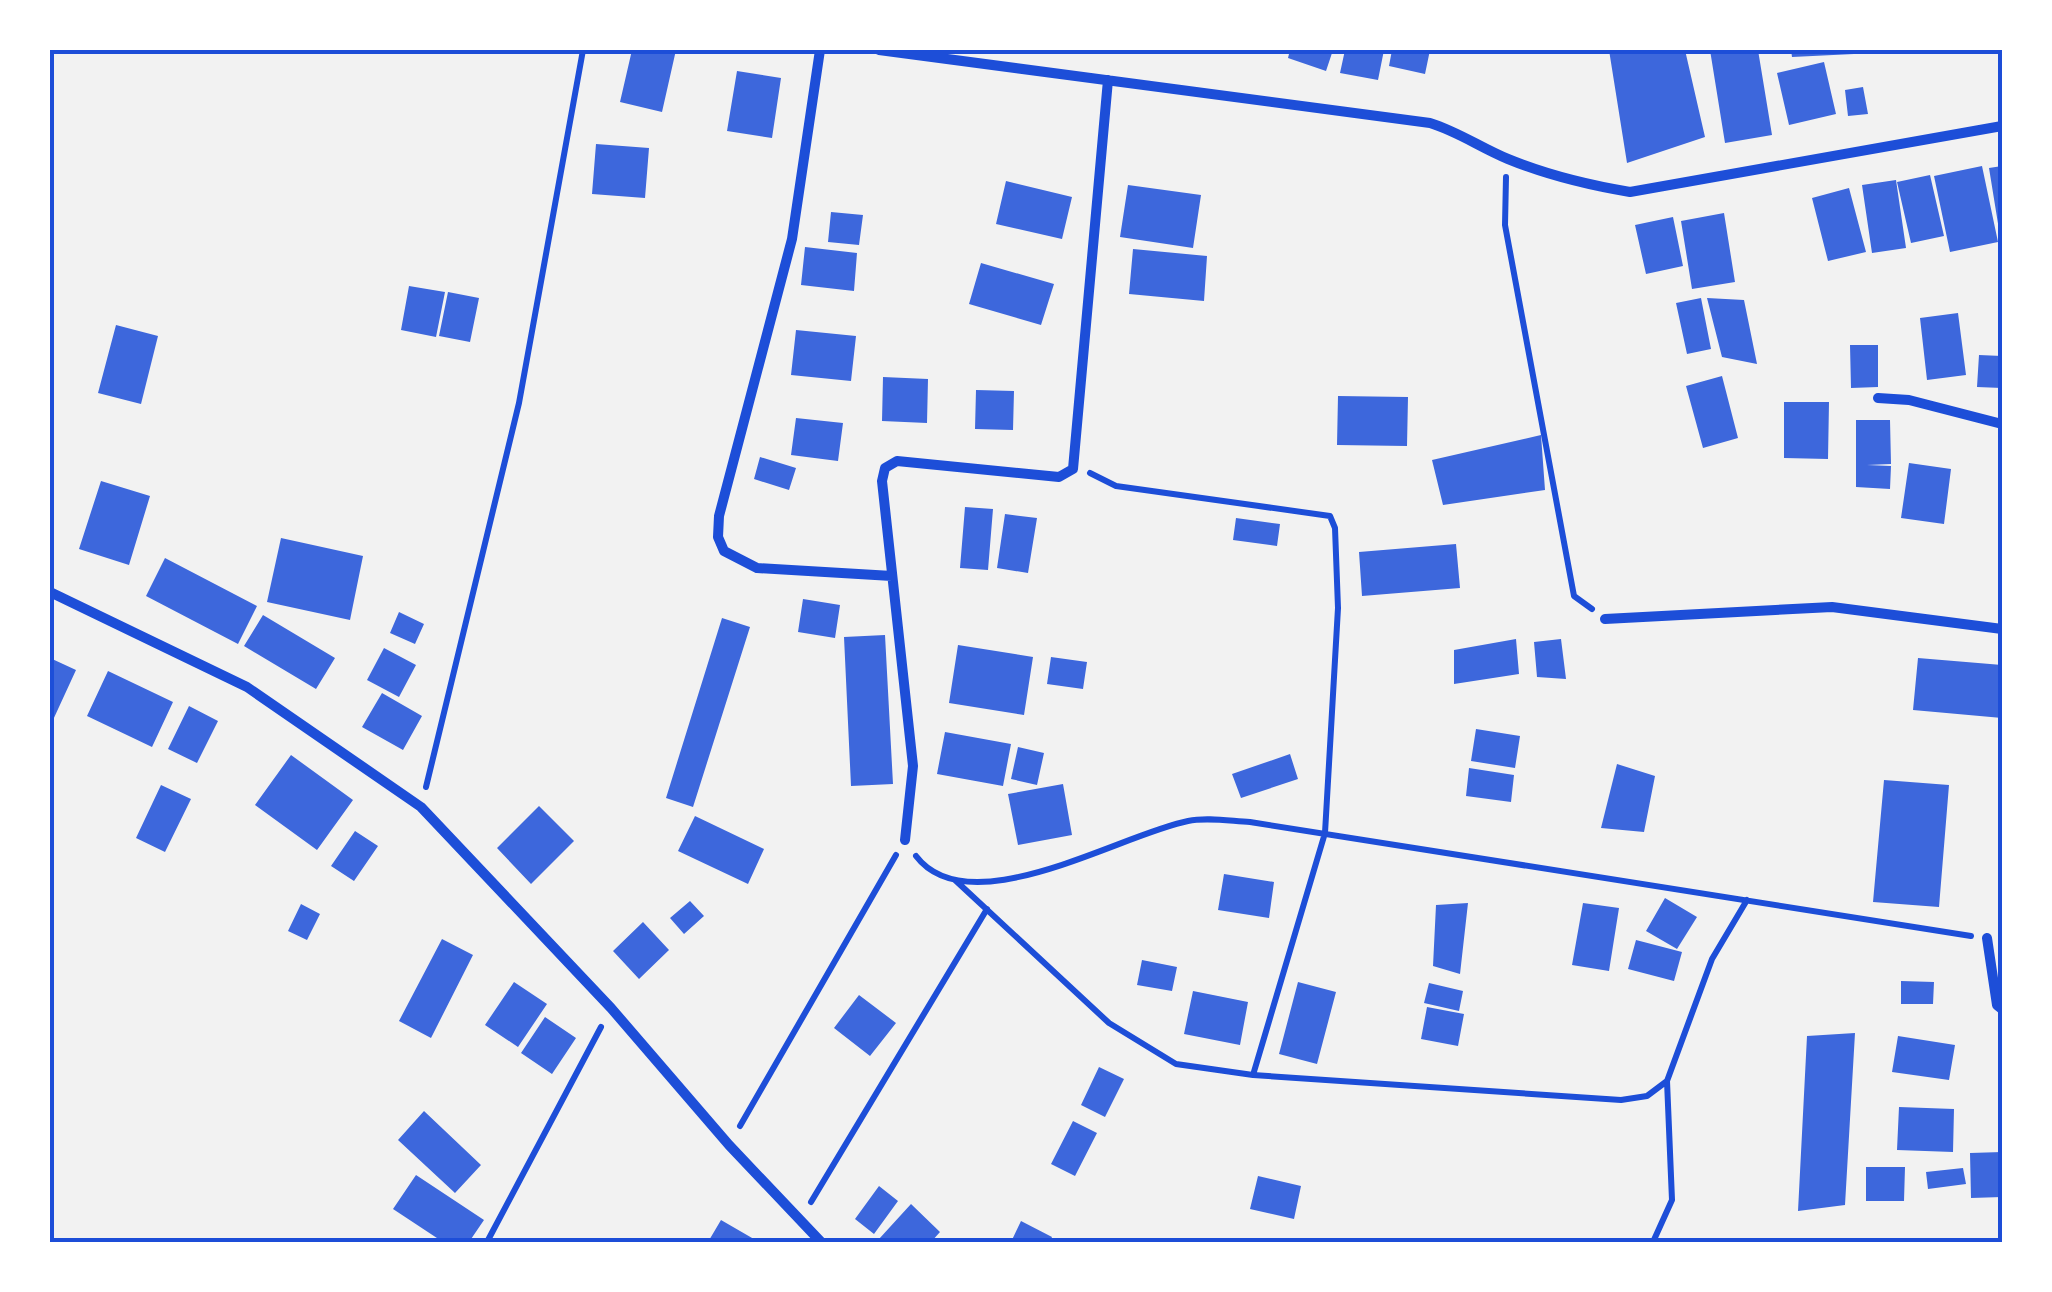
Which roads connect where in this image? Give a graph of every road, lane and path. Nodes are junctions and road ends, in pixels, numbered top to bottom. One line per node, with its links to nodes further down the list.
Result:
1 (584, 50): 14 (path)
2 (820, 50): 10 (street)
3 (879, 50): 4 (street)
4 (1108, 80): 6 (street); 9 (street)
5 (2002, 126): 6 (street)
6 (1507, 159): 12 (path)
7 (1878, 398): 8 (street)
8 (2002, 424)
9 (1075, 454): 10 (street); 15 (path)
10 (892, 576): 16 (street)
11 (50, 592): 14 (street)
12 (1605, 619): 13 (street)
13 (2002, 628)
14 (421, 807): 21 (street)
15 (1325, 833): 17 (path); 18 (path); 23 (path)
16 (906, 840): 17 (path); 25 (path)
17 (954, 880): 19 (path)
18 (1747, 900): 20 (path); 24 (path)
19 (987, 909): 23 (path); 26 (path)
20 (1987, 938): 22 (street)
21 (612, 1008): 25 (street); 27 (path)
22 (2002, 1009)
23 (1252, 1075): 24 (path)
24 (1667, 1081): 29 (path)
25 (728, 1145): 26 (street)
26 (801, 1221): 28 (street)
27 (487, 1242)
28 (820, 1242)
29 (1653, 1242)

